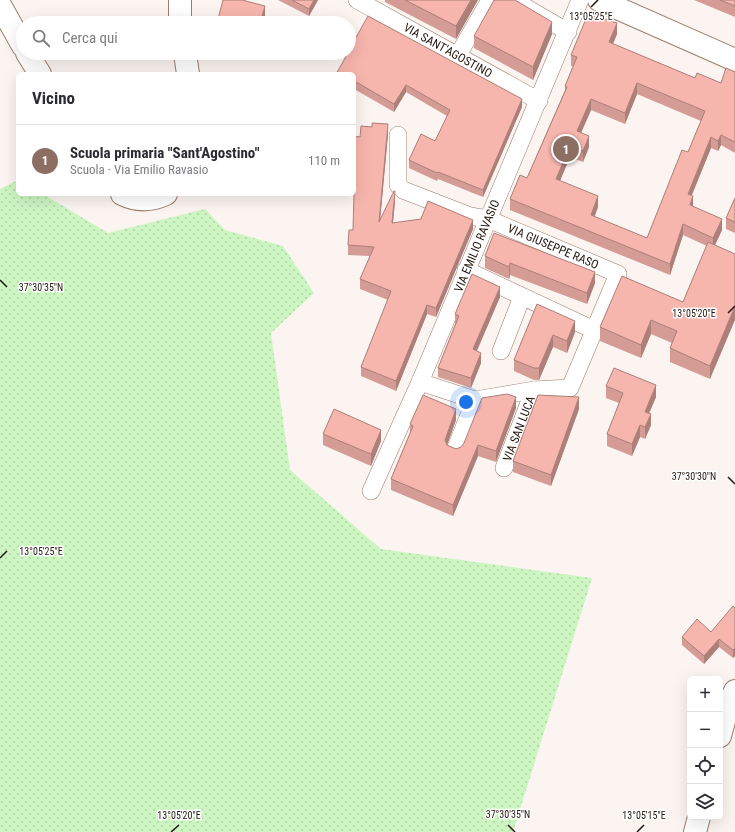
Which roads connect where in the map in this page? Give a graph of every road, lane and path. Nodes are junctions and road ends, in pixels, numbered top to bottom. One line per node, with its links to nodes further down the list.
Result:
1 (180, 0): 8 (street)
2 (357, 0): 11 (street, VIA SANT'AGOSTINO)
3 (490, 0): 11 (street)
4 (512, 0): 9 (street)
5 (580, 0): 9 (street, VIA EMILIO RAVASIO)
6 (599, 0): 14 (street)
7 (0, 5): 10 (street)
8 (180, 16)
9 (568, 32): 17 (street, VIA EMILIO RAVASIO)
10 (16, 34)
11 (458, 55): 17 (street, VIA SANT'AGOSTINO)
12 (31, 60): 15 (street)
13 (186, 60): 16 (street)
14 (735, 60)
15 (39, 72)
16 (188, 72)
17 (539, 101): 21 (street, VIA EMILIO RAVASIO)
18 (398, 134): 21 (street, VIA GIUSEPPE RASO)
19 (126, 196): 20 (street)
20 (162, 196)
21 (488, 219): 22 (street, VIA EMILIO RAVASIO); 24 (street, VIA GIUSEPPE RASO)
22 (466, 270): 23 (street); 26 (street, VIA EMILIO RAVASIO)
23 (522, 297): 24 (street); 25 (street)
24 (594, 330): 27 (street, VIA GIUSEPPE RASO)
25 (501, 351)
26 (420, 382): 28 (street); 31 (street, VIA EMILIO RAVASIO)
27 (534, 390): 28 (street); 30 (street, VIA SAN LUCA)
28 (475, 400): 29 (street)
29 (455, 450)
30 (504, 468)
31 (371, 491)
32 (735, 691): 33 (street)
33 (723, 725)
34 (698, 820): 35 (street)
35 (695, 832)

